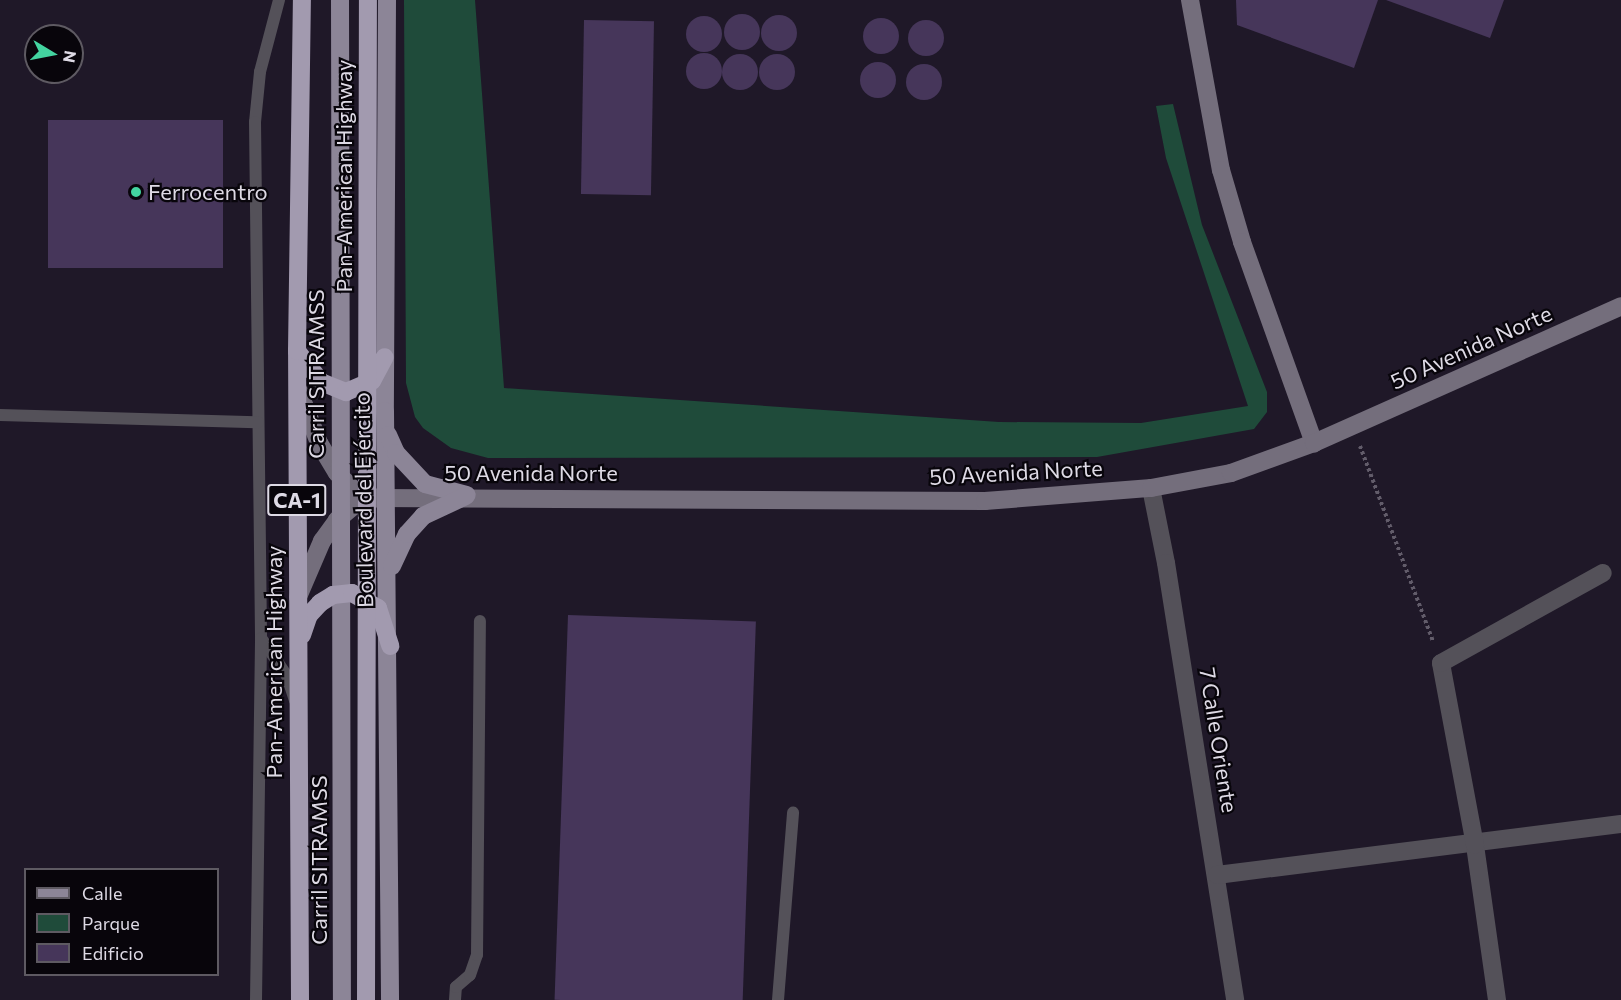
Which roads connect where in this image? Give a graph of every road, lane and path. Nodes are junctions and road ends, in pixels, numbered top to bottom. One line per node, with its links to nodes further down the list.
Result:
1 (279, 0): 14 (lane)
2 (303, 0): 8 (highway, Pan-American Highway / CA-1)
3 (340, 0): 36 (main road, Carril SITRAMSS)
4 (368, 0): 10 (highway, Pan-American Highway)
5 (387, 0): 9 (main road, Boulevard del Ejército)
6 (1190, 0): 15 (street)
7 (1621, 306): 15 (street, 50 Avenida Norte)
8 (297, 351): 10 (highway); 11 (highway, Pan-American Highway / CA-1)
9 (385, 357): 10 (highway); 12 (main road, Boulevard del Ejército)
10 (367, 384): 19 (highway, Pan-American Highway)
11 (297, 388): 19 (street); 23 (highway, Pan-American Highway / CA-1)
12 (385, 411): 18 (main road); 19 (main road, Boulevard del Ejército)
13 (0, 415): 14 (lane)
14 (258, 422): 25 (lane)
15 (1314, 443): 17 (street, 50 Avenida Norte)
16 (1368, 469): 28 (path)
17 (1151, 488): 18 (street, 50 Avenida Norte); 33 (street, 7 Calle Oriente)
18 (467, 495): 19 (street, 50 Avenida Norte); 21 (main road)
19 (374, 498): 21 (main road, Boulevard del Ejército); 22 (highway, Pan-American Highway); 23 (street)
20 (1603, 573): 28 (street)
21 (388, 580): 26 (main road, Boulevard del Ejército)
22 (366, 598): 26 (highway); 27 (highway); 37 (highway, Pan-American Highway)
23 (297, 599): 27 (highway, Pan-American Highway / CA-1)
24 (480, 621): 39 (lane)
25 (261, 638): 29 (lane); 34 (lane)
26 (390, 646): 38 (main road, Boulevard del Ejército)
27 (298, 651): 29 (highway, Pan-American Highway / CA-1)
28 (1441, 663): 32 (street)
29 (299, 714): 35 (highway, Pan-American Highway / CA-1)
30 (793, 813): 40 (lane)
31 (1621, 824): 32 (street)
32 (1475, 845): 33 (street); 42 (street)
33 (1217, 875): 41 (street, 7 Calle Oriente)
34 (256, 1000)
35 (300, 1000)
36 (342, 1000)
37 (366, 1000)
38 (390, 1000)
39 (455, 1000)
40 (778, 1000)
41 (1235, 1000)
42 (1497, 1000)

